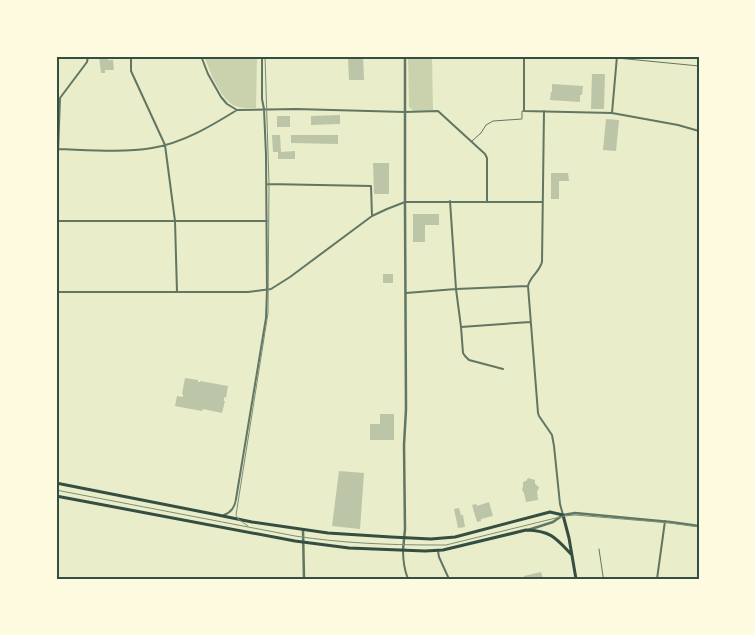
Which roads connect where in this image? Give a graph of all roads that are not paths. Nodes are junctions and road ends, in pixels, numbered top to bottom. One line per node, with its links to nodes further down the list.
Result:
1 (88, 56): 10 (street)
2 (131, 56): 19 (street)
3 (201, 56): 11 (street)
4 (262, 56): 12 (street)
5 (405, 56): 15 (street)
6 (524, 56): 13 (street)
7 (617, 57): 8 (lane); 16 (street)
8 (699, 66)
9 (56, 98): 10 (street)
10 (60, 98): 20 (street)
11 (237, 110): 12 (street); 19 (street)
12 (264, 110): 15 (street); 21 (street)
13 (524, 111): 14 (street); 18 (lane)
14 (544, 111): 16 (street); 25 (street)
15 (405, 112): 18 (street); 23 (street)
16 (612, 113): 17 (street)
17 (699, 130)
18 (471, 141): 24 (street)
19 (165, 145): 20 (street); 29 (street)
20 (59, 149): 26 (street)
21 (267, 184): 27 (street); 30 (street)
22 (450, 201): 23 (street); 24 (street); 32 (street)
23 (405, 202): 27 (street); 36 (street)
24 (487, 202): 25 (street)
25 (542, 202): 31 (street)
26 (56, 209)
27 (372, 216): 33 (street)
28 (56, 220): 29 (street)
29 (175, 221): 30 (street); 35 (street)
30 (267, 221): 33 (street)
31 (528, 286): 32 (street); 37 (street)
32 (456, 289): 36 (street); 38 (street)
33 (267, 290): 35 (street); 43 (street)
34 (56, 292): 35 (street)
35 (177, 292)
36 (406, 293): 48 (street)
37 (530, 322): 38 (street); 42 (street)
38 (461, 327): 39 (street)
39 (504, 369)
40 (56, 483): 43 (main road)
41 (56, 496): 49 (main road)
42 (564, 515): 44 (street); 47 (street); 48 (main road); 53 (main road)
43 (222, 516): 46 (main road)
44 (665, 521): 45 (street); 59 (street)
45 (699, 526)
46 (302, 530): 48 (main road); 49 (street)
47 (526, 530): 52 (main road); 53 (main road)
48 (404, 537): 51 (street)
49 (303, 542): 51 (main road); 54 (street)
50 (599, 549): 58 (lane)
51 (403, 550): 52 (main road); 55 (street)
52 (438, 550): 56 (street)
53 (571, 554): 57 (main road)
54 (304, 579)
55 (408, 579)
56 (449, 579)
57 (576, 579)
58 (604, 579)
59 (657, 579)

